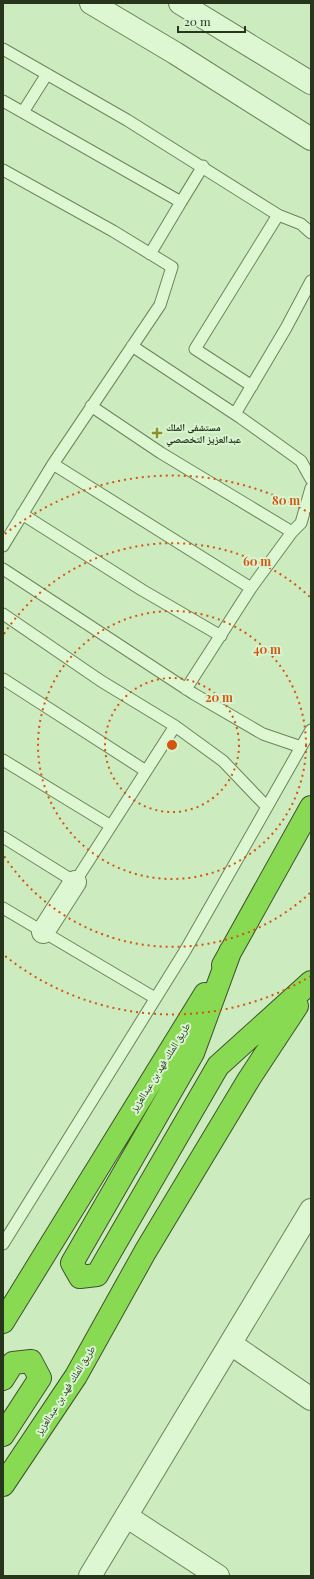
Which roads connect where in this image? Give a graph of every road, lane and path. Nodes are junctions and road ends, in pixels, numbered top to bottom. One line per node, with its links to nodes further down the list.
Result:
1 (91, 3): 8 (street)
2 (180, 3): 5 (street)
3 (3, 49): 4 (lane)
4 (47, 74): 7 (lane); 9 (lane)
5 (311, 83)
6 (3, 101): 7 (lane)
7 (23, 112): 11 (lane)
8 (311, 139)
9 (203, 166): 11 (lane); 12 (lane)
10 (3, 170): 14 (lane)
11 (181, 202): 14 (lane)
12 (278, 215): 13 (lane); 17 (lane)
13 (311, 233)
14 (150, 254): 16 (lane)
15 (311, 281): 17 (lane)
16 (132, 346): 18 (lane); 19 (lane)
17 (252, 386): 19 (lane)
18 (91, 406): 20 (lane); 24 (lane)
19 (235, 414): 21 (lane)
20 (53, 464): 23 (lane); 27 (lane)
21 (311, 480)
22 (311, 488): 24 (lane)
23 (22, 514): 25 (lane); 29 (lane)
24 (292, 532): 27 (lane)
25 (3, 546)
26 (3, 569): 31 (lane)
27 (251, 588): 29 (lane)
28 (3, 614): 32 (lane)
29 (221, 636): 31 (lane)
30 (3, 679): 36 (lane)
31 (186, 689): 34 (lane)
32 (174, 726): 36 (lane); 37 (lane)
33 (311, 730): 34 (lane)
34 (301, 747): 37 (lane)
35 (3, 760): 39 (lane)
36 (146, 771): 39 (lane)
37 (268, 807): 46 (lane)
38 (311, 807): 44 (highway, طريق الملك فهد بن عبدالعزيز)
39 (111, 826): 41 (lane)
40 (3, 838): 41 (lane)
41 (75, 882): 43 (street)
42 (3, 908): 43 (lane)
43 (43, 932): 46 (lane)
44 (230, 952): 45 (highway); 50 (highway, طريق الملك فهد بن عبدالعزيز)
45 (311, 984): 55 (highway, طريق الملك فهد بن عبدالعزيز)
46 (155, 998): 48 (lane)
47 (311, 1210): 51 (street)
48 (6, 1232): 49 (lane)
49 (3, 1244)
50 (3, 1322)
51 (230, 1344): 53 (street); 56 (street)
52 (3, 1379): 54 (highway)
53 (311, 1399)
54 (3, 1435)
55 (5, 1478)
56 (126, 1516): 57 (street); 58 (street)
57 (90, 1576)
58 (218, 1576)

